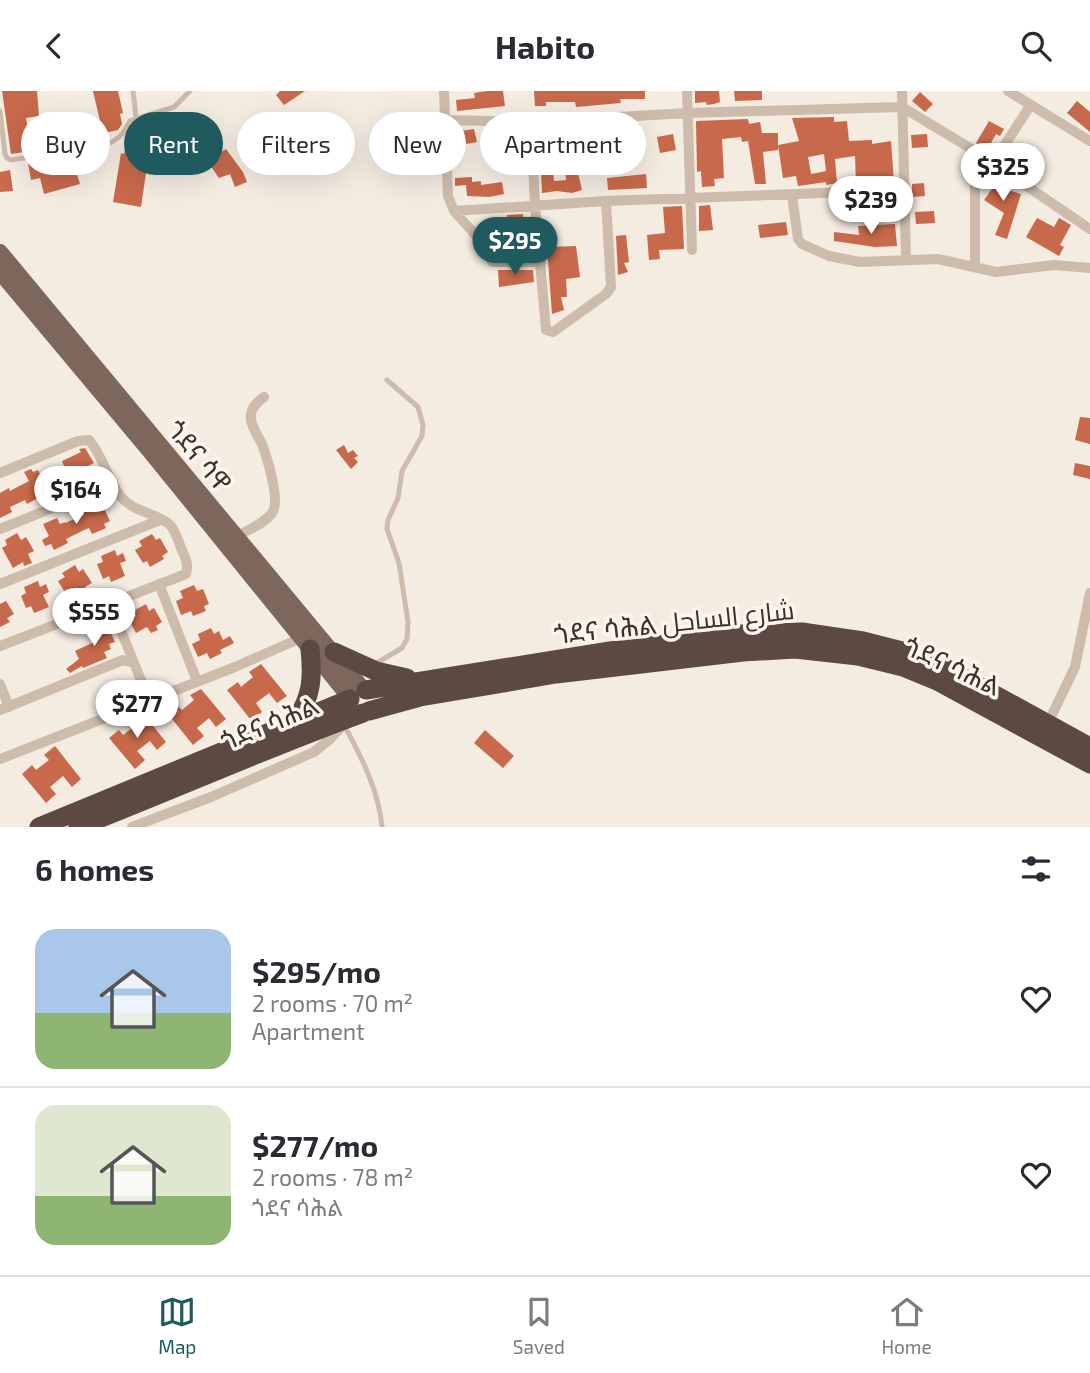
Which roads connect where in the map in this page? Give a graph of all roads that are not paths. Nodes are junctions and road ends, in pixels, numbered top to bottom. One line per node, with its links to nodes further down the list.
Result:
1 (133, 91): 10 (lane)
2 (190, 91): 11 (lane)
3 (444, 91): 12 (street)
4 (687, 91): 13 (street)
5 (902, 91): 8 (street)
6 (1008, 91): 7 (street)
7 (1030, 106): 16 (street); 18 (street)
8 (902, 107): 13 (street); 17 (street); 21 (street)
9 (0, 111): 15 (lane)
10 (135, 112)
11 (155, 112)
12 (445, 112)
13 (687, 113): 14 (street); 23 (street)
14 (646, 115)
15 (124, 134)
16 (1090, 141)
17 (975, 151): 18 (street); 32 (street)
18 (993, 163): 27 (street)
19 (447, 175): 26 (street)
20 (534, 175): 25 (street)
21 (903, 190): 22 (street); 30 (street)
22 (792, 195): 23 (street); 30 (street)
23 (690, 199): 24 (street); 28 (street)
24 (606, 201): 25 (street); 31 (street)
25 (535, 205): 26 (street); 31 (street)
26 (454, 211): 31 (street)
27 (1090, 229)
28 (692, 250)
29 (0, 252): 34 (main road, ጎደና ሳዋ)
30 (906, 259): 32 (street)
31 (541, 262)
32 (975, 267): 33 (street)
33 (1090, 268)
34 (4, 269): 41 (main road, ጎደና ሳዋ); 47 (main road, ጎደና ሳዋ)
35 (387, 380): 52 (lane)
36 (264, 397): 41 (street)
37 (0, 473): 38 (street)
38 (113, 484): 39 (street); 40 (street)
39 (160, 520): 42 (street); 43 (street)
40 (0, 529)
41 (236, 537): 49 (main road, ጎደና ሳዋ)
42 (0, 583)
43 (159, 584): 45 (street); 53 (street)
44 (1090, 593): 46 (street)
45 (110, 603): 48 (street); 51 (street)
46 (1088, 619): 61 (street)
47 (306, 643): 53 (street); 58 (main road, ጎደና ሳዋ); 60 (highway)
48 (0, 646)
49 (334, 652): 52 (highway); 58 (main road, ጎደና ሳዋ)
50 (587, 662): 56 (highway, ጎደና ሳሕል شارع الساحل); 61 (highway, ጎደና ሳሕል شارع الساحل); 64 (highway, ጎደና ሳሕል)
51 (134, 663): 57 (street); 59 (street)
52 (369, 668): 54 (highway)
53 (197, 681): 57 (street)
54 (422, 681): 56 (highway, ጎደና ሳሕል شارع الساحل); 58 (highway, ጎደና ሳሕል شارع الساحل)
55 (0, 684): 59 (street)
56 (449, 684): 58 (highway, ጎደና ሳሕል)
57 (149, 700): 63 (street)
58 (357, 705): 60 (highway, ጎደና ሳሕል); 66 (highway, ጎደና ሳሕል); 67 (street); 68 (lane)
59 (4, 708)
60 (296, 720): 65 (highway, ጎደና ሳሕል)
61 (1048, 723): 62 (highway, ጎደና ሳሕል شارع الساحل)
62 (1090, 747)
63 (0, 759)
64 (1090, 764)
65 (48, 826)
66 (78, 827)
67 (132, 827)
68 (382, 827)

